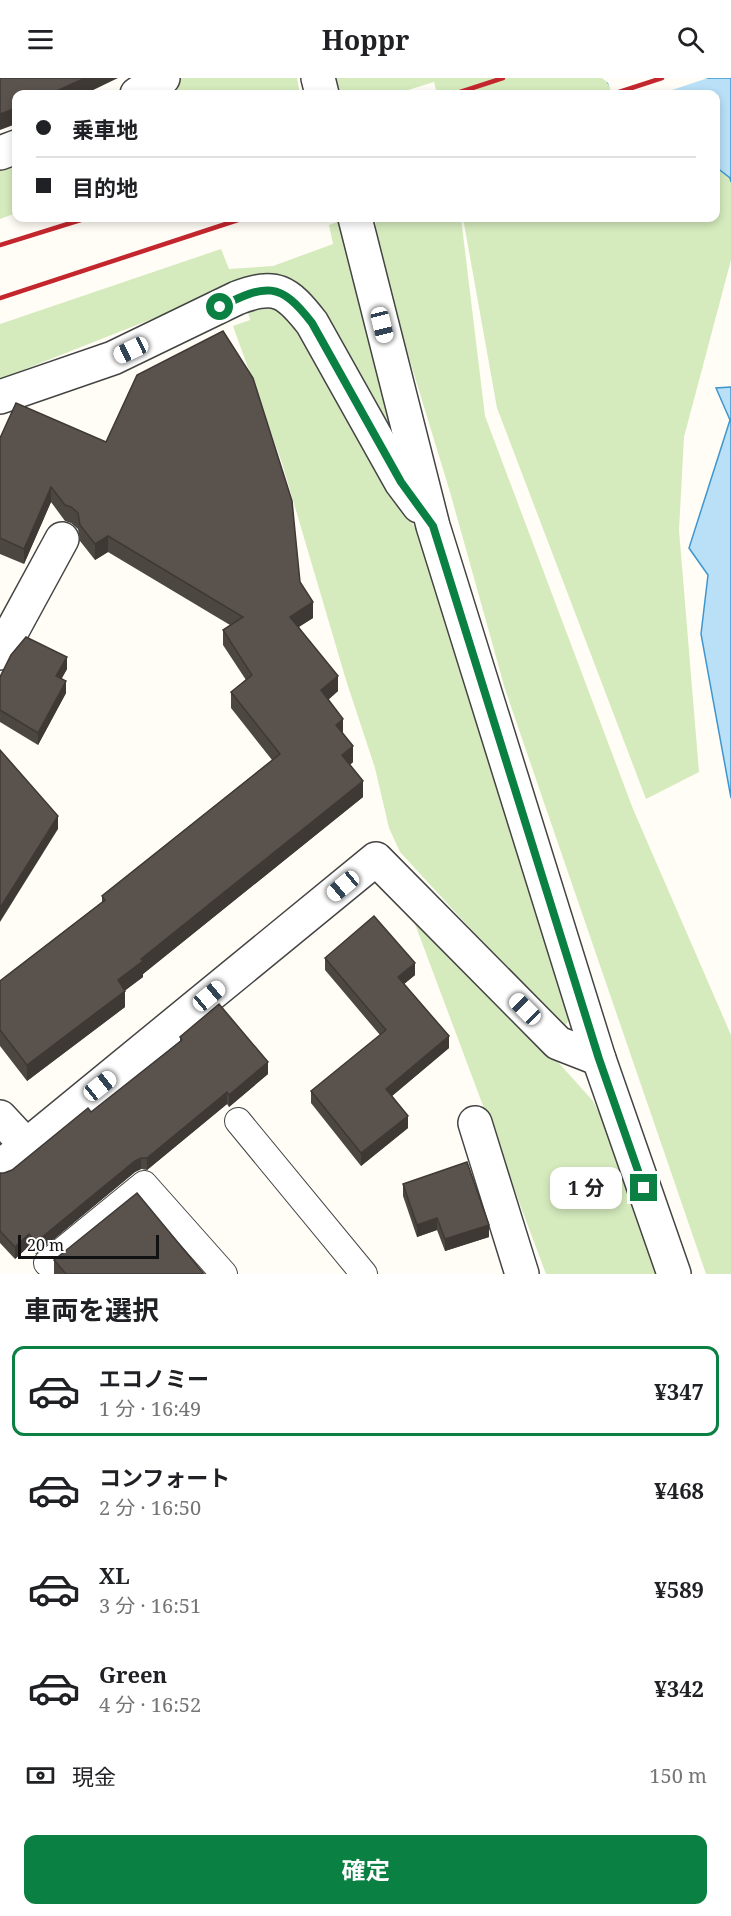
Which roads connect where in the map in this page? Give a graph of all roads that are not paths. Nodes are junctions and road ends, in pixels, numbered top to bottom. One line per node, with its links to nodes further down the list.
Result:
1 (163, 78): 2 (street)
2 (144, 90)
3 (356, 222): 5 (street)
4 (0, 397): 5 (street)
5 (433, 526): 8 (street)
6 (62, 539): 7 (street)
7 (0, 653)
8 (599, 1059): 12 (street); 18 (street)
9 (0, 1116): 12 (street)
10 (237, 1121): 16 (lane)
11 (474, 1123): 17 (street)
12 (27, 1146): 13 (street)
13 (0, 1167)
14 (47, 1263): 15 (lane)
15 (224, 1274)
16 (364, 1274)
17 (522, 1274)
18 (674, 1274)

